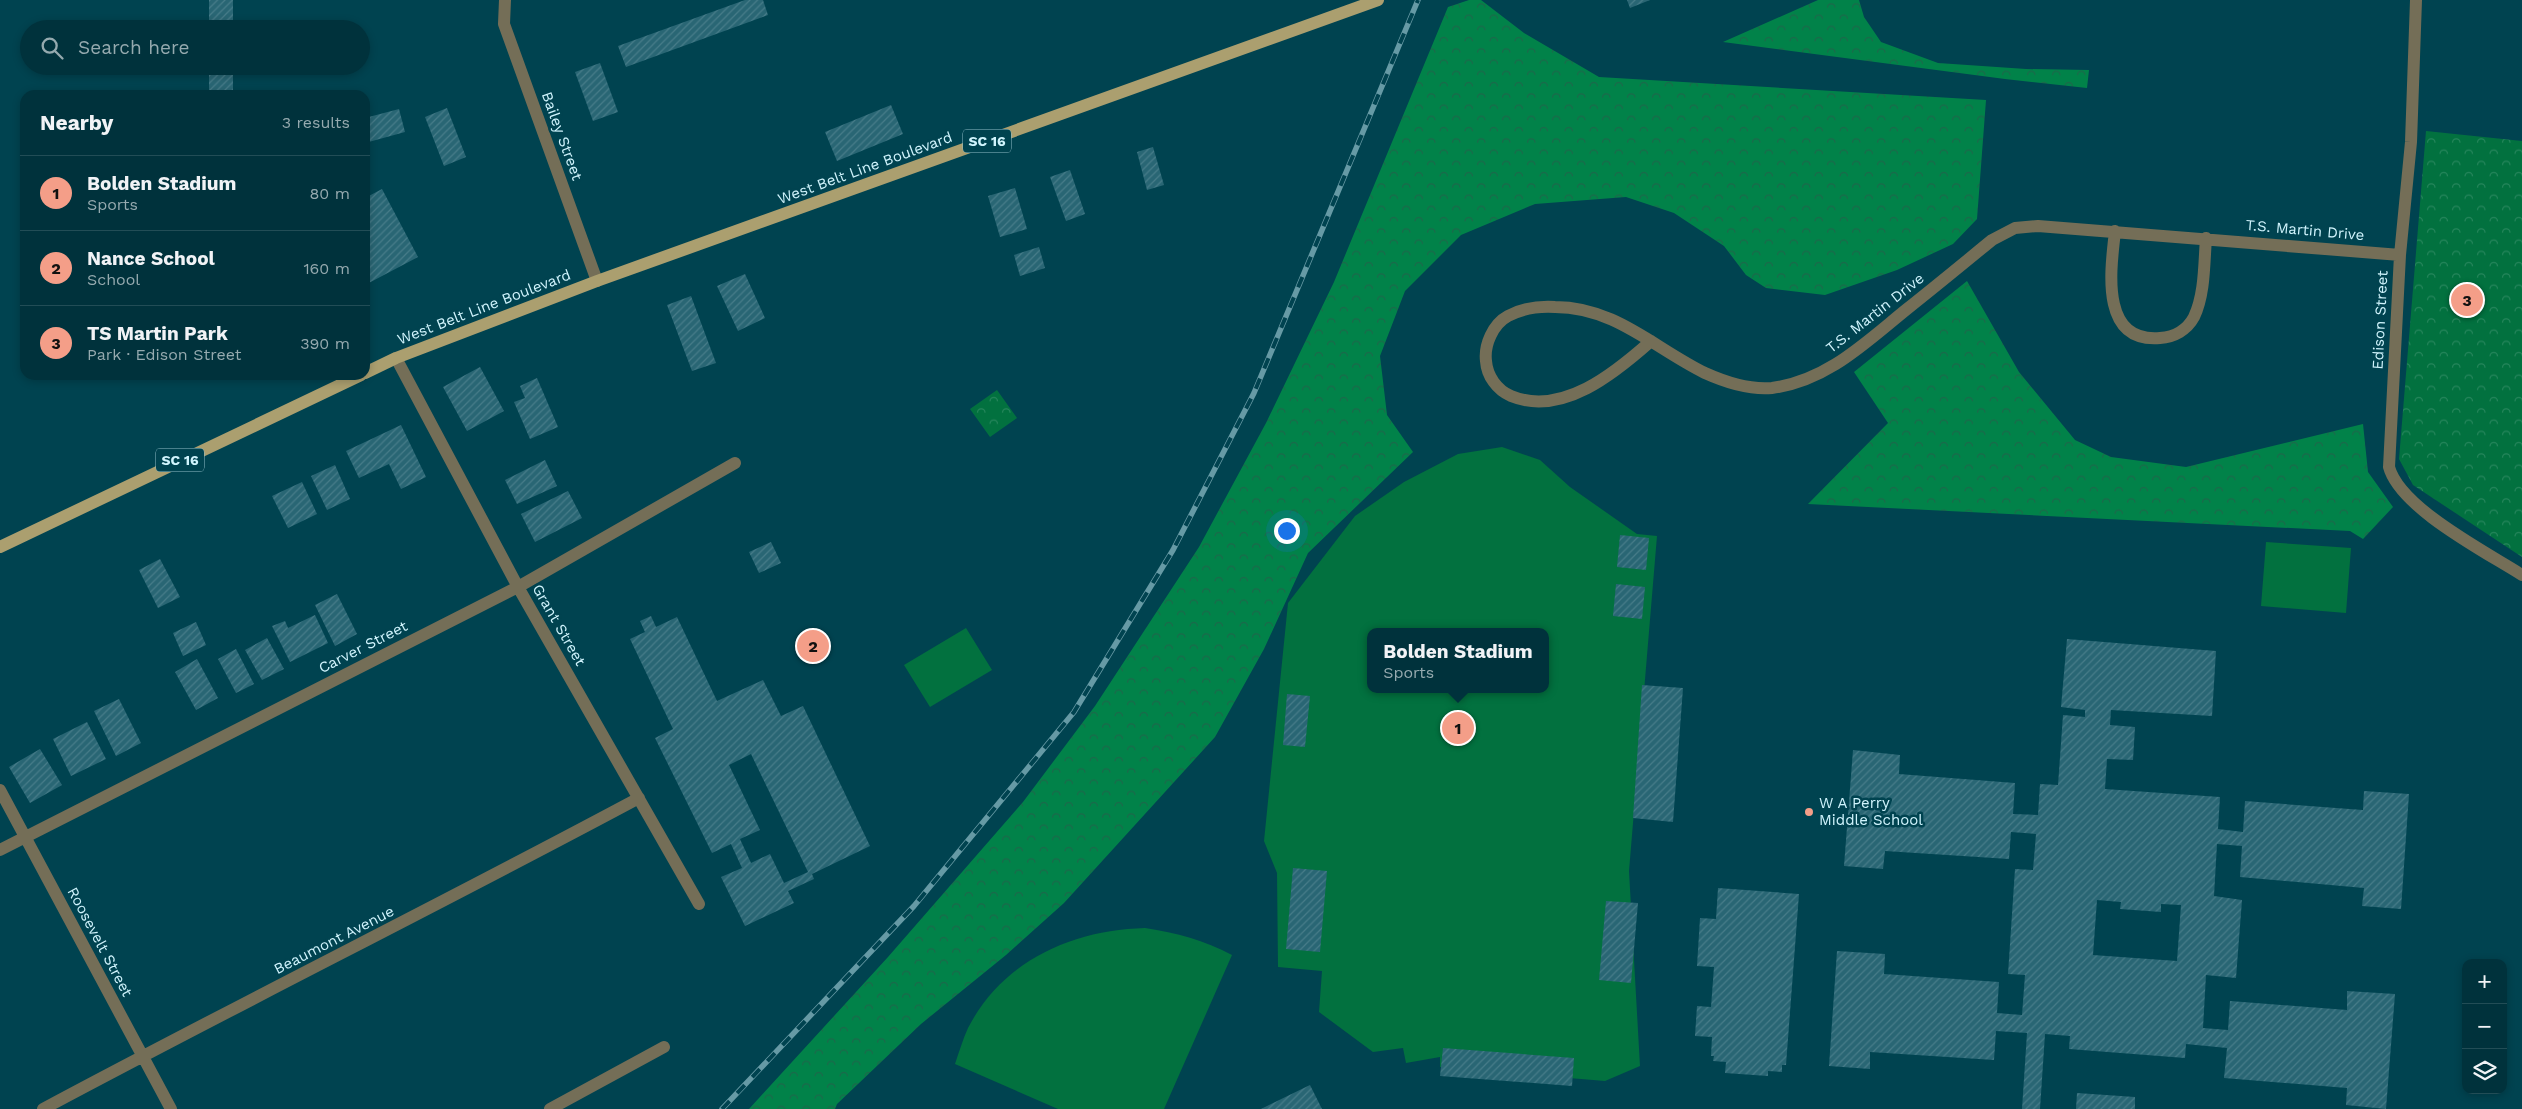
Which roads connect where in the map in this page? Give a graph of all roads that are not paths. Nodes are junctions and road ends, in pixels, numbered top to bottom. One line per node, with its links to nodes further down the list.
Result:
1 (505, 0): 7 (street, Bailey Street)
2 (1378, 0): 7 (main road, West Belt Line Boulevard / SC 16)
3 (2416, 0): 6 (street, Edison Street)
4 (2115, 231): 5 (street, T.S. Martin Drive); 5 (street); 8 (street, T.S. Martin Drive)
5 (2206, 238): 6 (street, T.S. Martin Drive)
6 (2400, 255): 14 (street, Edison Street)
7 (597, 282): 9 (main road, West Belt Line Boulevard / SC 16)
8 (1651, 341): 8 (street, T.S. Martin Drive)
9 (396, 358): 10 (main road, West Belt Line Boulevard / SC 16); 15 (street, Grant Street)
10 (370, 371)
11 (351, 380): 13 (main road, SC 16)
12 (735, 463): 15 (street, Carver Street)
13 (0, 547)
14 (2522, 575)
15 (518, 587): 17 (street, Grant Street); 18 (street, Carver Street)
16 (0, 790): 18 (street, Roosevelt Street)
17 (639, 798): 20 (street, Grant Street); 22 (street, Beaumont Avenue)
18 (26, 836): 19 (street, Carver Street); 22 (street, Roosevelt Street)
19 (0, 850)
20 (699, 904)
21 (664, 1047): 25 (street)
22 (142, 1056): 23 (street, Beaumont Avenue); 24 (street, Roosevelt Street)
23 (43, 1109)
24 (171, 1109)
25 (550, 1109)

